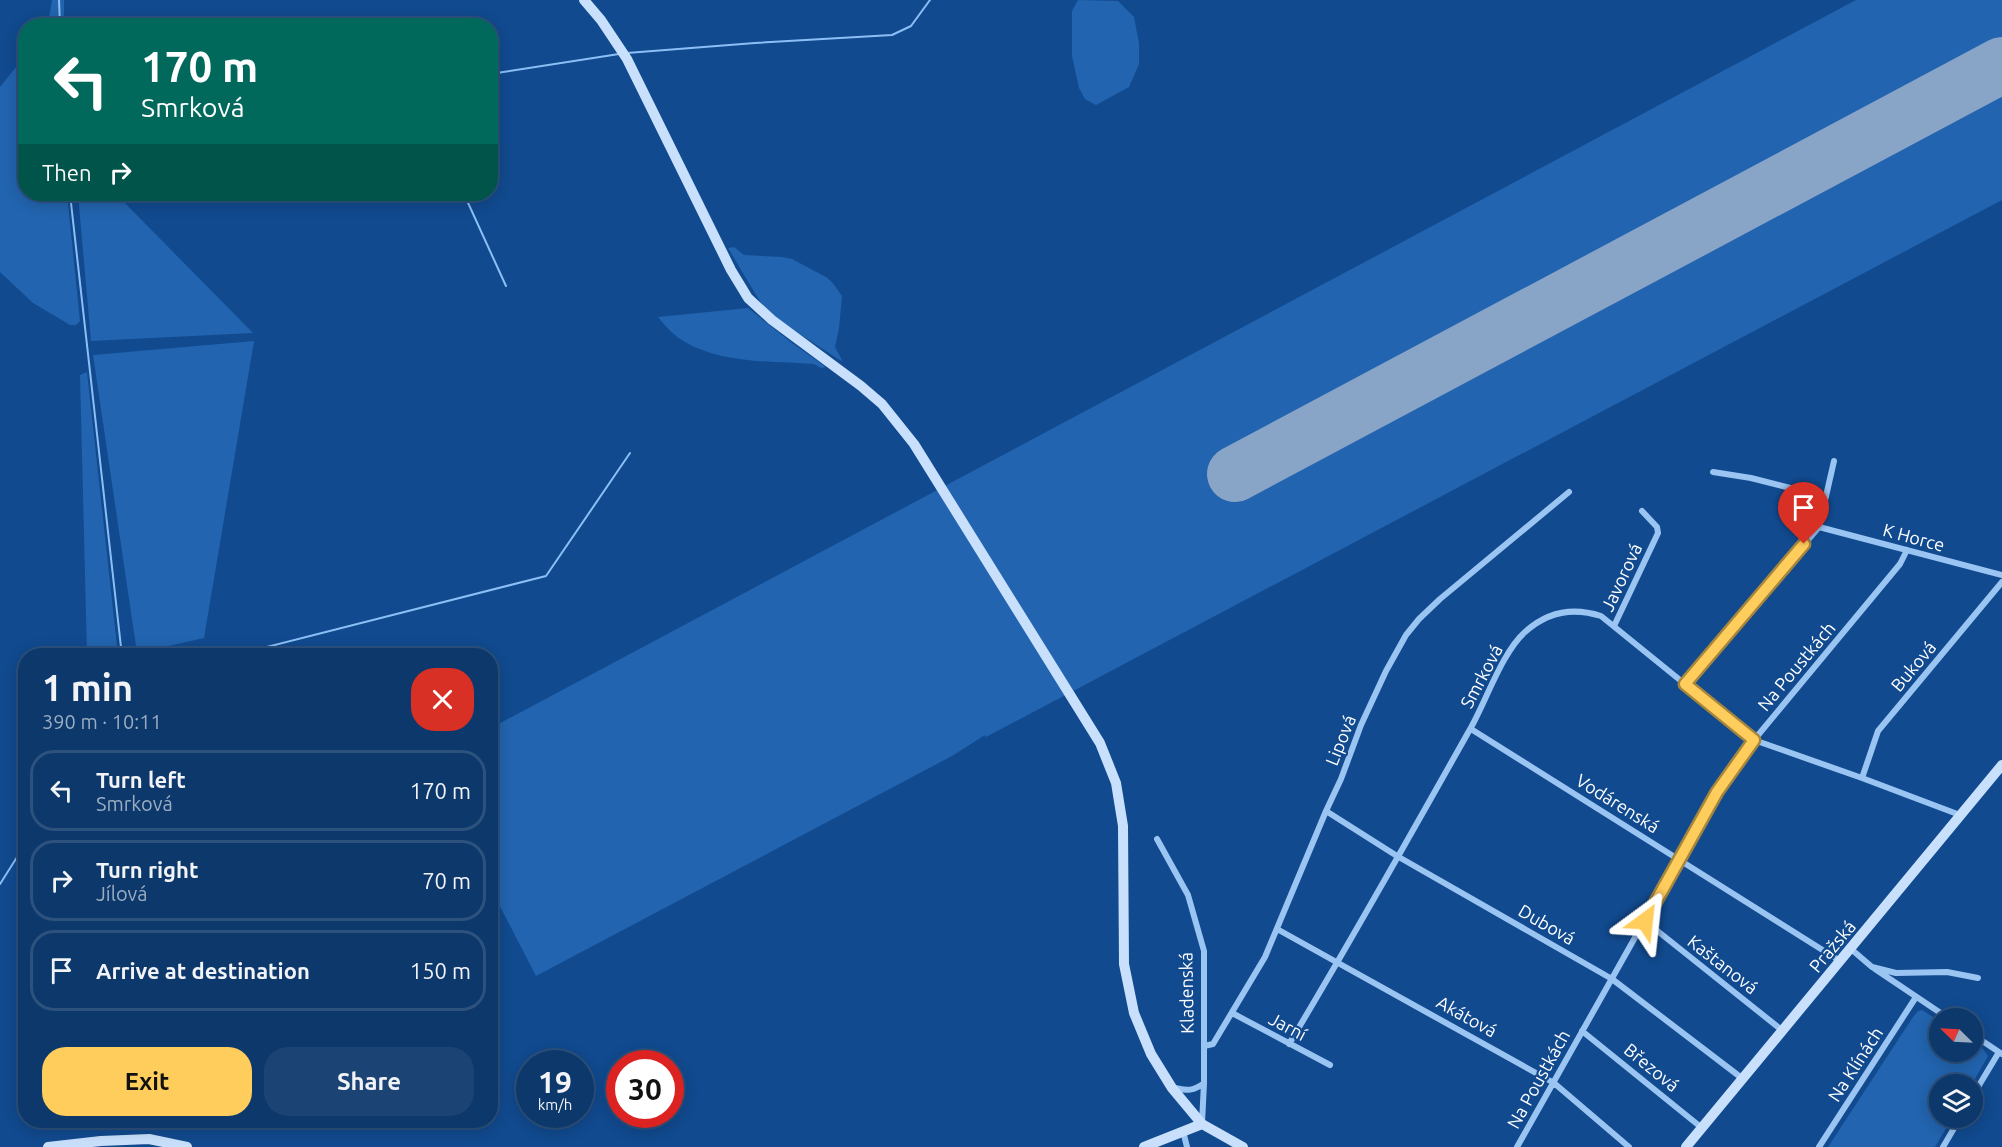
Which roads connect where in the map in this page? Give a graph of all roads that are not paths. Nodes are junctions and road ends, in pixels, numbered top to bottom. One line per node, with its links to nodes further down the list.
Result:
1 (584, 0): 44 (street)
2 (1834, 461): 5 (street)
3 (1713, 472): 5 (street)
4 (1569, 492): 17 (street, Lipová)
5 (1826, 497): 7 (street)
6 (1642, 512): 11 (street, Javorová)
7 (1819, 527): 8 (street, K Horce); 12 (street)
8 (1907, 550): 9 (street, K Horce); 14 (street, Na Poustkách)
9 (2002, 575)
10 (2002, 582): 16 (street, Buková)
11 (1614, 626): 12 (street, Smrková); 13 (street, Smrková)
12 (1685, 684): 14 (street, Smrková)
13 (1471, 729): 20 (street, Smrková); 21 (street, Vodárenská)
14 (1754, 740): 16 (street, Smrková); 21 (street, Na Poustkách)
15 (2002, 765): 18 (street, Pražská)
16 (1862, 777): 18 (street, Smrková)
17 (1326, 811): 20 (street, Dubová); 23 (street, Lipová)
18 (1960, 815): 24 (street, Pražská)
19 (1158, 839): 37 (street, Kladenská)
20 (1397, 856): 25 (street, Smrková); 28 (street, Dubová)
21 (1679, 860): 22 (street, Na Poustkách); 26 (street, Vodárenská)
22 (1645, 921): 28 (street, Na Poustkách); 34 (street, Kaštanová)
23 (1277, 929): 25 (street, Akátová); 32 (street, Lipová)
24 (1851, 949): 26 (street, Pražská); 27 (street)
25 (1338, 962): 36 (street, Smrková); 43 (street, Akátová)
26 (1840, 962): 34 (street, Pražská)
27 (1872, 967): 29 (street); 30 (street)
28 (1612, 978): 33 (street, Na Poustkách); 40 (street, Dubová)
29 (1978, 978)
30 (1916, 997): 31 (street); 57 (street, Na Klínách)
31 (1933, 1008)
32 (1232, 1013): 36 (street, Jarní); 37 (street, Lipová)
33 (1582, 1031): 43 (street, Na Poustkách); 46 (street, Březová)
34 (1783, 1031): 40 (street, Pražská)
35 (1983, 1041): 38 (street)
36 (1289, 1044): 39 (street, Jarní)
37 (1204, 1046): 42 (street, Kladenská)
38 (2001, 1053): 41 (street)
39 (1330, 1065)
40 (1743, 1079): 46 (street, Pražská)
41 (1983, 1080)
42 (1204, 1083): 44 (street); 45 (street, Kladenská)
43 (1554, 1083): 54 (street, Na Poustkách); 55 (street, Akátová)
44 (1172, 1088): 45 (street)
45 (1202, 1124): 48 (street); 53 (street)
46 (1702, 1128): 56 (street, Pražská)
47 (1954, 1128): 58 (street)
48 (1183, 1131): 51 (street); 52 (street)
49 (48, 1147): 50 (street)
50 (187, 1147)
51 (1144, 1147)
52 (1187, 1147)
53 (1243, 1147)
54 (1517, 1147)
55 (1629, 1147)
56 (1686, 1147)
57 (1819, 1147)
58 (1943, 1147)

